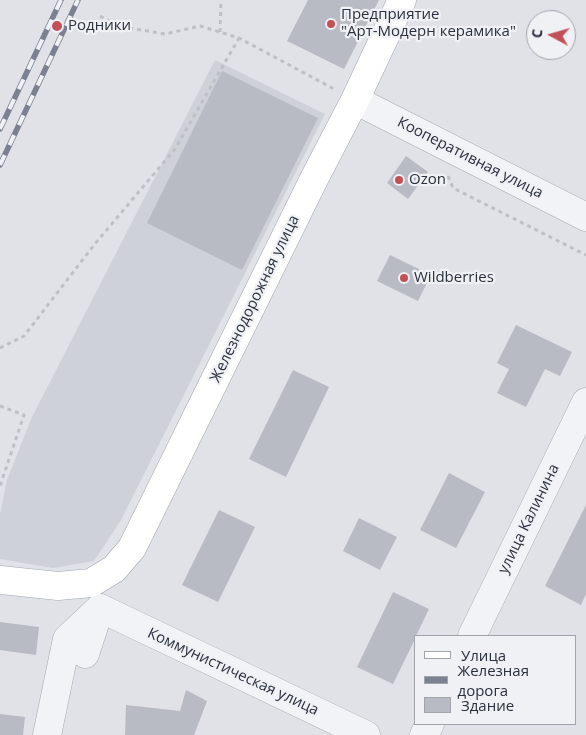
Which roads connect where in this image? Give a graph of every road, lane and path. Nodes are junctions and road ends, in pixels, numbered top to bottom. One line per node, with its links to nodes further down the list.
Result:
1 (220, 0): 4 (path)
2 (402, 0): 6 (main road, Железнодорожная улица)
3 (100, 16): 4 (path)
4 (220, 32): 5 (path)
5 (240, 38): 6 (path); 10 (path)
6 (355, 100): 7 (street, Кооперативная улица); 15 (main road, Железнодорожная улица)
7 (434, 140): 8 (street, Кооперативная улица); 9 (path)
8 (586, 217)
9 (586, 255)
10 (0, 348)
11 (586, 402): 16 (street, улица Калинина)
12 (0, 406): 13 (path)
13 (0, 486)
14 (0, 580): 15 (main road)
15 (96, 596): 17 (street); 18 (street, Железнодорожная улица); 19 (street, Коммунистическая улица)
16 (472, 635)
17 (85, 654)
18 (47, 735)
19 (366, 735)

